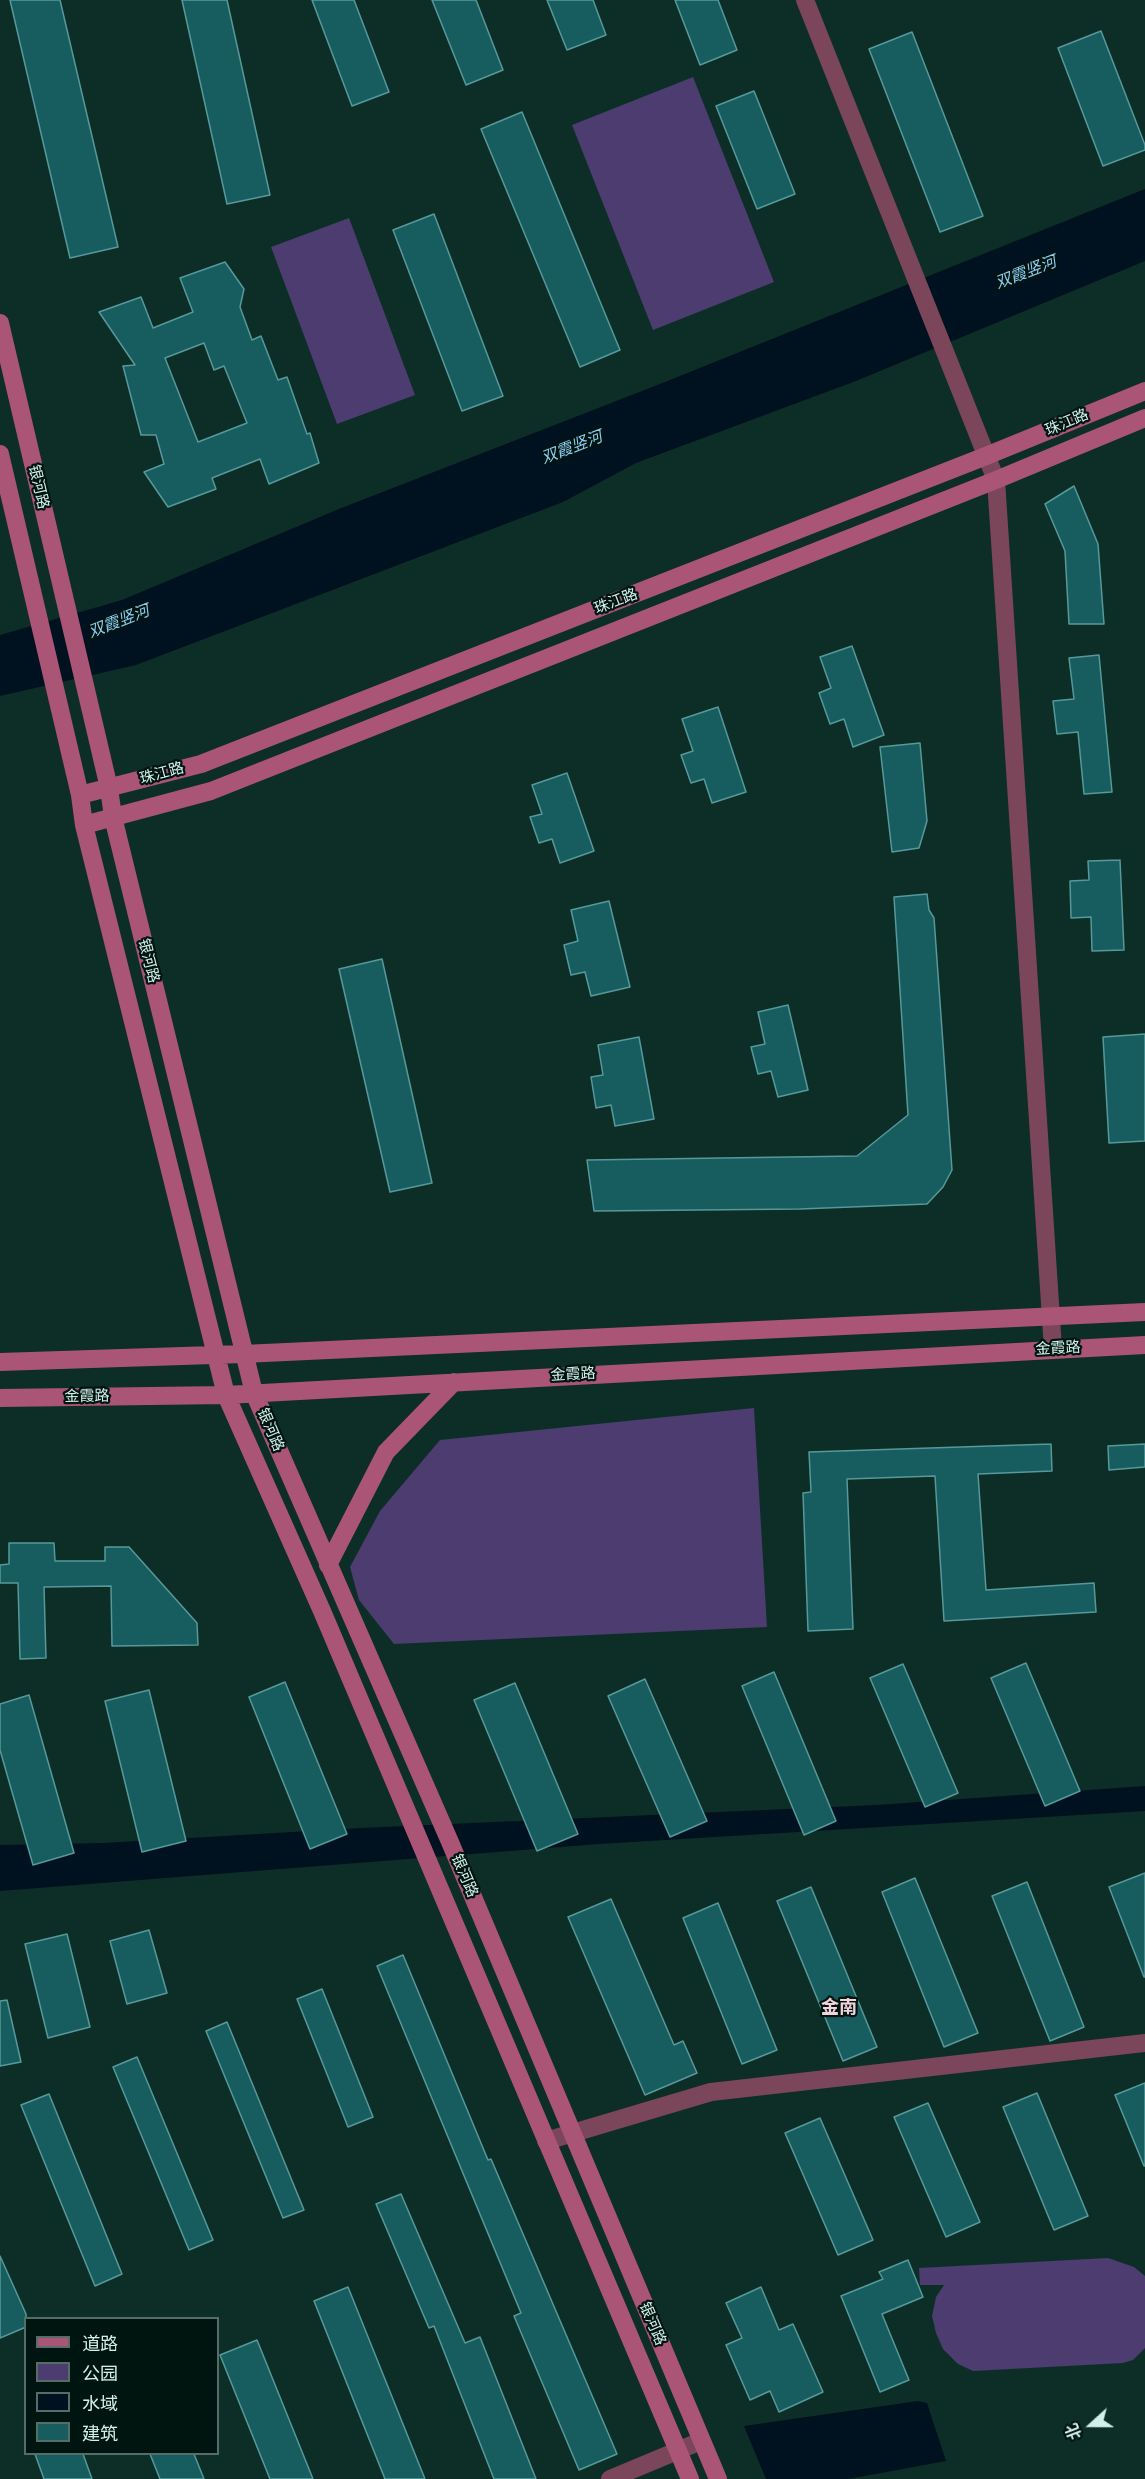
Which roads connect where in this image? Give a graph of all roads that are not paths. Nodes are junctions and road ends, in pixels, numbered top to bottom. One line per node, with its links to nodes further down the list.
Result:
1 (804, 0): 6 (street)
2 (0, 323): 8 (main road, 银河路)
3 (1145, 390): 6 (main road, 珠江路)
4 (1145, 418): 7 (main road, 珠江路)
5 (0, 454): 9 (main road, 银河路)
6 (986, 456): 7 (street); 8 (main road, 珠江路)
7 (996, 480): 10 (main road, 珠江路); 13 (street)
8 (109, 788): 9 (main road, 珠江路); 10 (main road, 银河路)
9 (80, 795): 11 (main road, 银河路)
10 (113, 817): 11 (main road, 珠江路); 17 (main road, 银河路)
11 (84, 825): 16 (main road, 银河路)
12 (1145, 1312): 13 (main road)
13 (1051, 1316): 15 (street); 17 (main road)
14 (1145, 1344): 15 (main road, 金霞路)
15 (1053, 1349): 19 (main road, 金霞路)
16 (215, 1354): 17 (main road); 18 (main road); 21 (main road, 银河路)
17 (243, 1354): 20 (main road, 银河路)
18 (0, 1362)
19 (454, 1382): 20 (main road, 金霞路); 23 (main road)
20 (254, 1393): 21 (main road, 金霞路); 23 (main road, 银河路)
21 (226, 1395): 22 (main road, 金霞路); 26 (main road, 银河路)
22 (0, 1398)
23 (328, 1565): 25 (main road, 银河路)
24 (1145, 2043): 25 (street)
25 (573, 2133): 26 (street); 27 (main road, 银河路)
26 (546, 2141): 28 (main road, 银河路)
27 (701, 2441): 28 (street); 31 (main road, 银河路)
28 (678, 2451): 29 (street); 30 (main road, 银河路)
29 (610, 2479)
30 (690, 2479)
31 (718, 2479)

